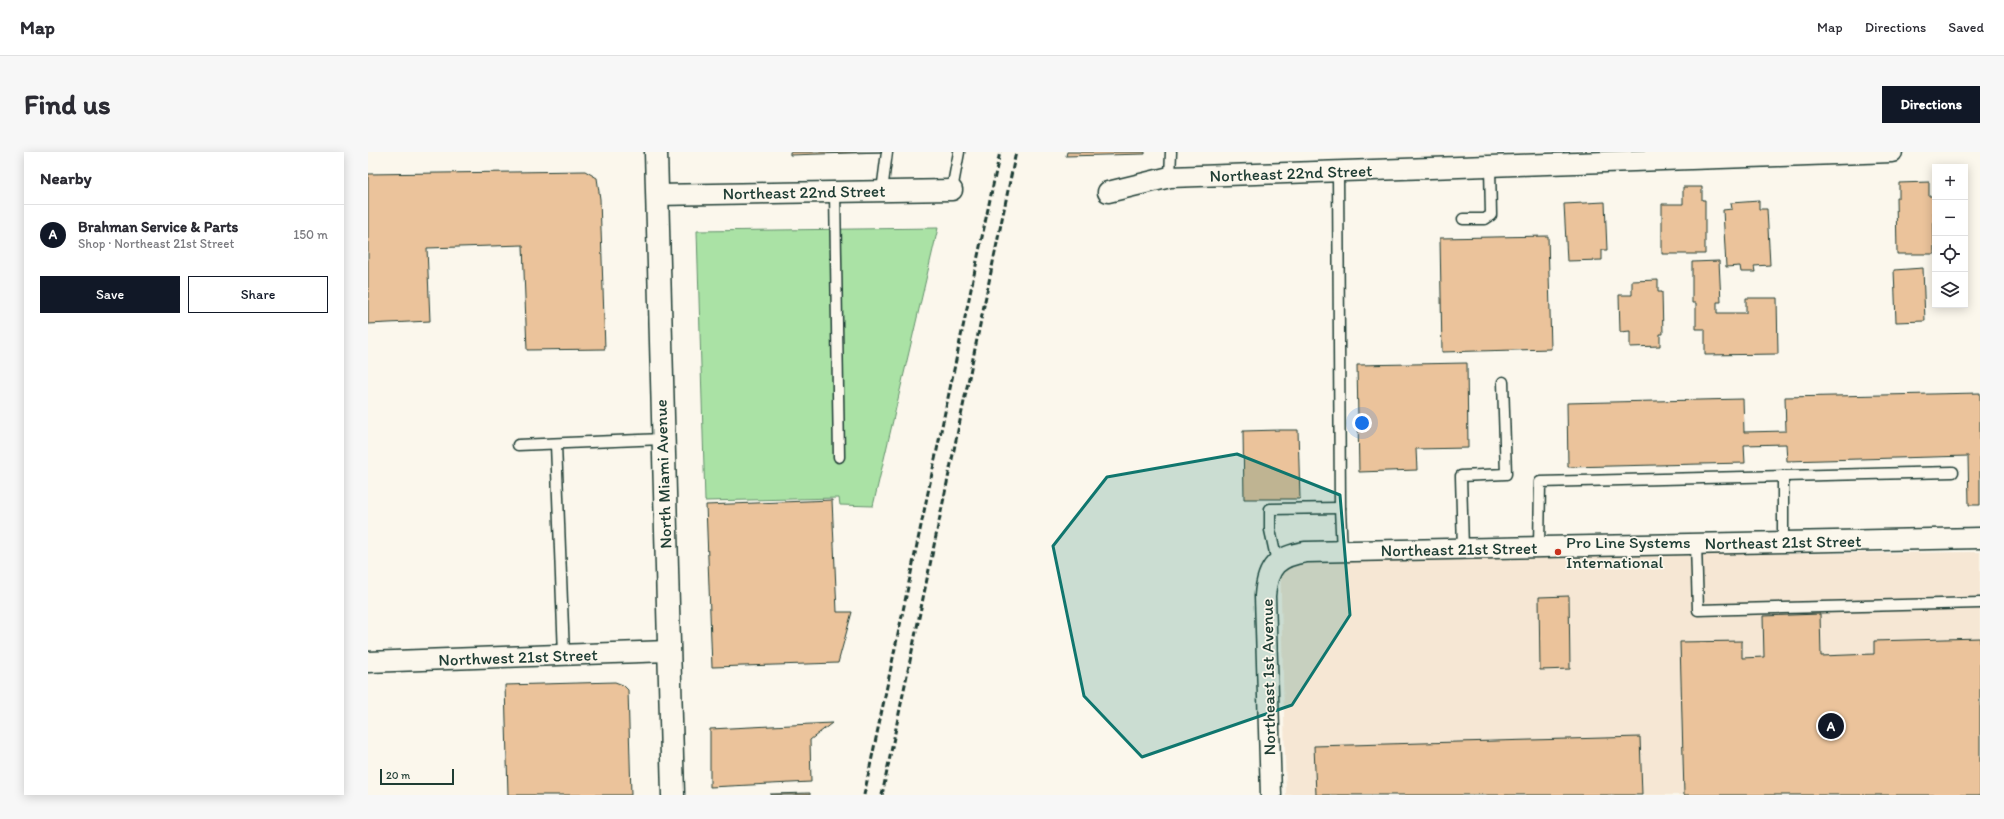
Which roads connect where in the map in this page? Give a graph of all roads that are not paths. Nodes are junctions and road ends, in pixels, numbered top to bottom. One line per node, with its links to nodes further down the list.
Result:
1 (656, 152): 13 (main road, North Miami Avenue)
2 (887, 152): 10 (lane)
3 (960, 152): 9 (lane)
4 (1171, 152): 8 (lane)
5 (1892, 152): 6 (street, Northeast 22nd Street)
6 (1490, 167): 7 (street, Northeast 22nd Street); 14 (lane)
7 (1338, 172): 8 (street, Northeast 22nd Street); 22 (lane)
8 (1170, 177): 12 (street, Northeast 22nd Street)
9 (952, 190): 10 (street, Northeast 22nd Street)
10 (882, 191): 11 (street, Northeast 22nd Street)
11 (835, 192): 13 (street, Northeast 22nd Street); 19 (lane)
12 (1108, 192)
13 (657, 195): 16 (main road, North Miami Avenue)
14 (1463, 220)
15 (1503, 382): 27 (lane)
16 (663, 439): 17 (lane); 31 (main road, North Miami Avenue)
17 (556, 444): 18 (lane); 32 (lane)
18 (518, 446)
19 (839, 457)
20 (1953, 472): 21 (lane)
21 (1783, 476): 24 (lane); 26 (lane)
22 (1340, 508): 28 (lane); 29 (lane)
23 (1980, 538): 24 (street, Northeast 21st Street)
24 (1783, 542): 25 (street, Northeast 21st Street)
25 (1696, 544): 26 (street, Northeast 21st Street); 30 (lane)
26 (1538, 548): 27 (street, Northeast 21st Street)
27 (1463, 549): 28 (street, Northeast 21st Street)
28 (1342, 552): 29 (street, Northeast 21st Street)
29 (1277, 562): 35 (street, Northeast 1st Avenue)
30 (1980, 603)
31 (668, 651): 32 (street, Northwest 21st Street); 34 (main road, North Miami Avenue)
32 (564, 655): 33 (street, Northwest 21st Street)
33 (368, 662)
34 (672, 795)
35 (1271, 795)

